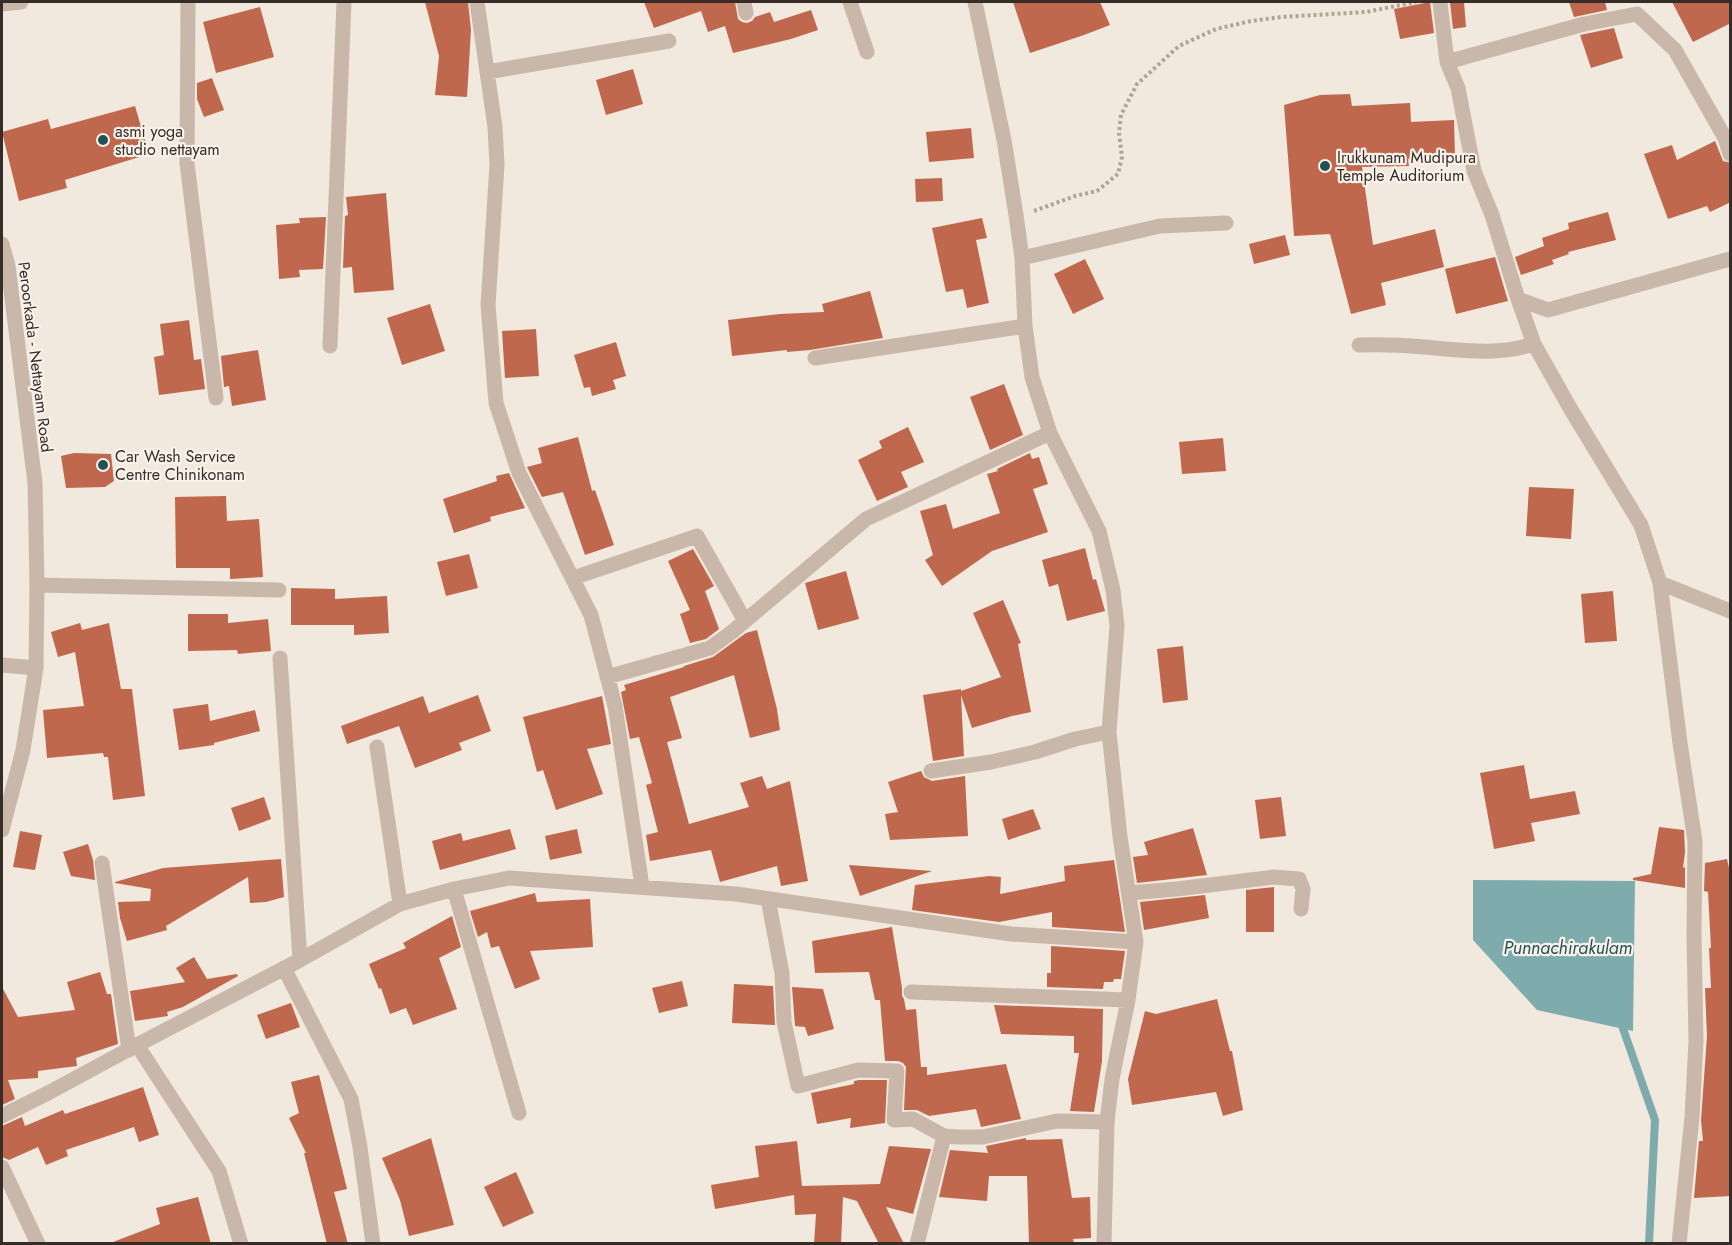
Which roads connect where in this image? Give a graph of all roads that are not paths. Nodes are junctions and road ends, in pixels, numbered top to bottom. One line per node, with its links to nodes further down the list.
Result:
1 (21, 2): 8 (street)
2 (188, 2): 24 (street)
3 (344, 2): 22 (street)
4 (477, 2): 12 (street)
5 (850, 2): 10 (street)
6 (975, 2): 16 (street)
7 (1440, 2): 11 (street)
8 (2, 4)
9 (669, 41): 12 (street)
10 (867, 52)
11 (1447, 62): 13 (street); 18 (street)
12 (487, 72): 26 (street)
13 (1731, 154)
14 (1226, 223): 16 (street)
15 (2, 244): 28 (street, Peroorkada - Nettayam Road)
16 (1022, 258): 19 (street)
17 (1731, 259): 18 (street)
18 (1518, 299): 20 (street)
19 (1025, 326): 23 (street); 25 (street)
20 (1534, 344): 21 (street); 27 (street)
21 (1359, 345)
22 (330, 346)
23 (815, 358)
24 (216, 398)
25 (1050, 433): 31 (street); 36 (street)
26 (573, 578): 31 (street); 35 (street)
27 (1660, 583): 30 (street); 63 (street)
28 (37, 585): 29 (street); 34 (street, Peroorkada - Nettayam Road)
29 (279, 590)
30 (1731, 611)
31 (745, 621): 35 (street)
32 (280, 658): 48 (street)
33 (2, 665): 34 (street)
34 (36, 668): 39 (street, Peroorkada - Nettayam Road)
35 (608, 677): 41 (street)
36 (1109, 732): 38 (street); 43 (street)
37 (377, 747): 45 (street)
38 (931, 771)
39 (2, 830)
40 (102, 863): 52 (street)
41 (642, 886): 42 (street); 44 (street)
42 (454, 889): 45 (street); 53 (street)
43 (1129, 893): 46 (street); 47 (street)
44 (768, 899): 47 (street); 56 (street)
45 (400, 904): 48 (street)
46 (1301, 909)
47 (1136, 942): 51 (street)
48 (300, 960): 49 (street)
49 (284, 968): 52 (street); 60 (street)
50 (911, 992): 51 (street)
51 (1128, 1000): 55 (street)
52 (133, 1047): 54 (street); 59 (street)
53 (519, 1113)
54 (2, 1116)
55 (1107, 1122): 56 (street); 62 (street)
56 (944, 1136): 61 (street)
57 (2, 1167): 58 (street)
58 (38, 1244)
59 (241, 1244)
60 (373, 1244)
61 (917, 1244)
62 (1104, 1244)
63 (1678, 1244)

